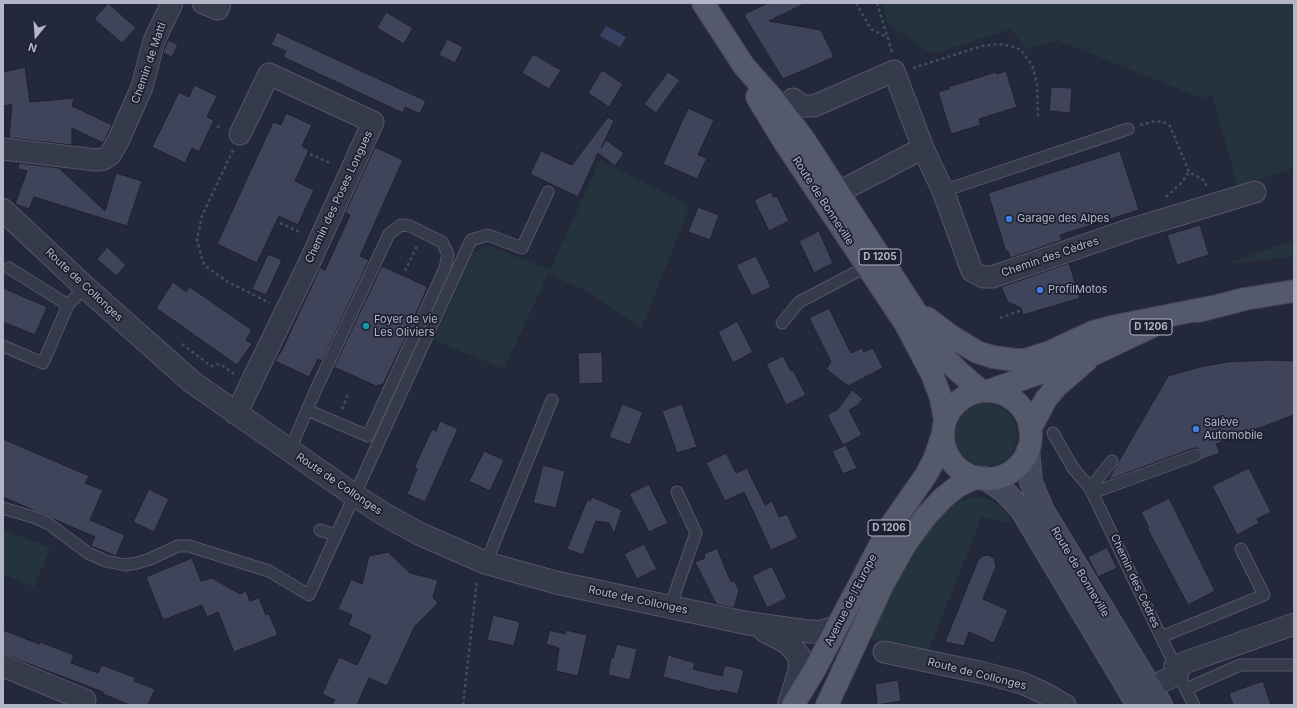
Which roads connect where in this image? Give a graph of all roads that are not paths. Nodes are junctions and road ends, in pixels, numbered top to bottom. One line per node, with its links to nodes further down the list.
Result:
1 (172, 3): 10 (street, Chemin de Matti)
2 (203, 3): 3 (street)
3 (220, 3)
4 (703, 3): 5 (main road, Route de Bonneville / D 1205)
5 (744, 66): 13 (main road, Route de Bonneville / D 1205); 16 (main road, Route de Bonneville / D 1205)
6 (793, 99): 9 (street, Chemin des Cèdres)
7 (1128, 129): 11 (lane)
8 (240, 134): 29 (street, Chemin des Poses Longues)
9 (923, 148): 11 (street, Chemin des Cèdres); 13 (street)
10 (3, 149)
11 (943, 191): 14 (street, Chemin des Cèdres)
12 (548, 192): 40 (lane)
13 (839, 192): 20 (main road, Route de Bonneville / D 1205)
14 (1256, 192)
15 (3, 210): 18 (street, Route de Collonges)
16 (866, 267): 23 (lane); 30 (main road, Route de Bonneville / D 1205)
17 (9, 268): 21 (lane)
18 (85, 287): 21 (lane); 29 (street, Route de Collonges)
19 (1294, 291): 22 (main road, D 1206)
20 (909, 301): 22 (main road); 26 (main road, Route de Bonneville / D 1205)
21 (68, 305): 24 (lane)
22 (1212, 307): 25 (main road, D 1206)
23 (782, 323)
24 (3, 346)
25 (1094, 354): 26 (main road, D 1206); 31 (main road, D 1206)
26 (985, 391): 30 (main road); 31 (main road)
27 (552, 400): 45 (lane)
28 (307, 410): 28 (lane); 33 (lane)
29 (236, 414): 33 (street, Route de Collonges)
30 (944, 427): 37 (main road); 49 (main road, Avenue de l'Europe / D 1206)
31 (1030, 429): 34 (main road)
32 (1053, 433): 39 (lane, Chemin des Cèdres)
33 (290, 450): 40 (street, Route de Collonges)
34 (1028, 450): 37 (main road); 55 (main road, Route de Bonneville)
35 (1196, 455): 39 (lane)
36 (1112, 461): 39 (lane)
37 (981, 478): 55 (main road, Route de Bonneville); 59 (main road, Avenue de l'Europe / D 1206)
38 (677, 492): 46 (lane)
39 (1092, 492): 50 (lane, Chemin des Cèdres)
40 (354, 494): 43 (lane); 45 (street, Route de Collonges)
41 (3, 508): 43 (lane)
42 (320, 530): 43 (lane)
43 (335, 535)
44 (1241, 549): 50 (lane)
45 (482, 561): 46 (street, Route de Collonges)
46 (670, 607): 47 (street, Route de Collonges)
47 (746, 622): 49 (street, Route de Collonges); 57 (street, Route de Collonges)
48 (1294, 624): 54 (street)
49 (838, 626): 58 (main road, Avenue de l'Europe / D 1206)
50 (1161, 637): 54 (lane, Chemin des Cèdres)
51 (884, 652): 60 (street, Route de Collonges)
52 (1294, 665): 54 (lane)
53 (3, 666): 56 (street)
54 (1180, 676): 55 (street); 61 (lane, Chemin des Cèdres)
55 (1146, 699)
56 (89, 703)
57 (789, 705)
58 (793, 705)
59 (827, 705)
60 (1065, 705)
61 (1194, 705)

